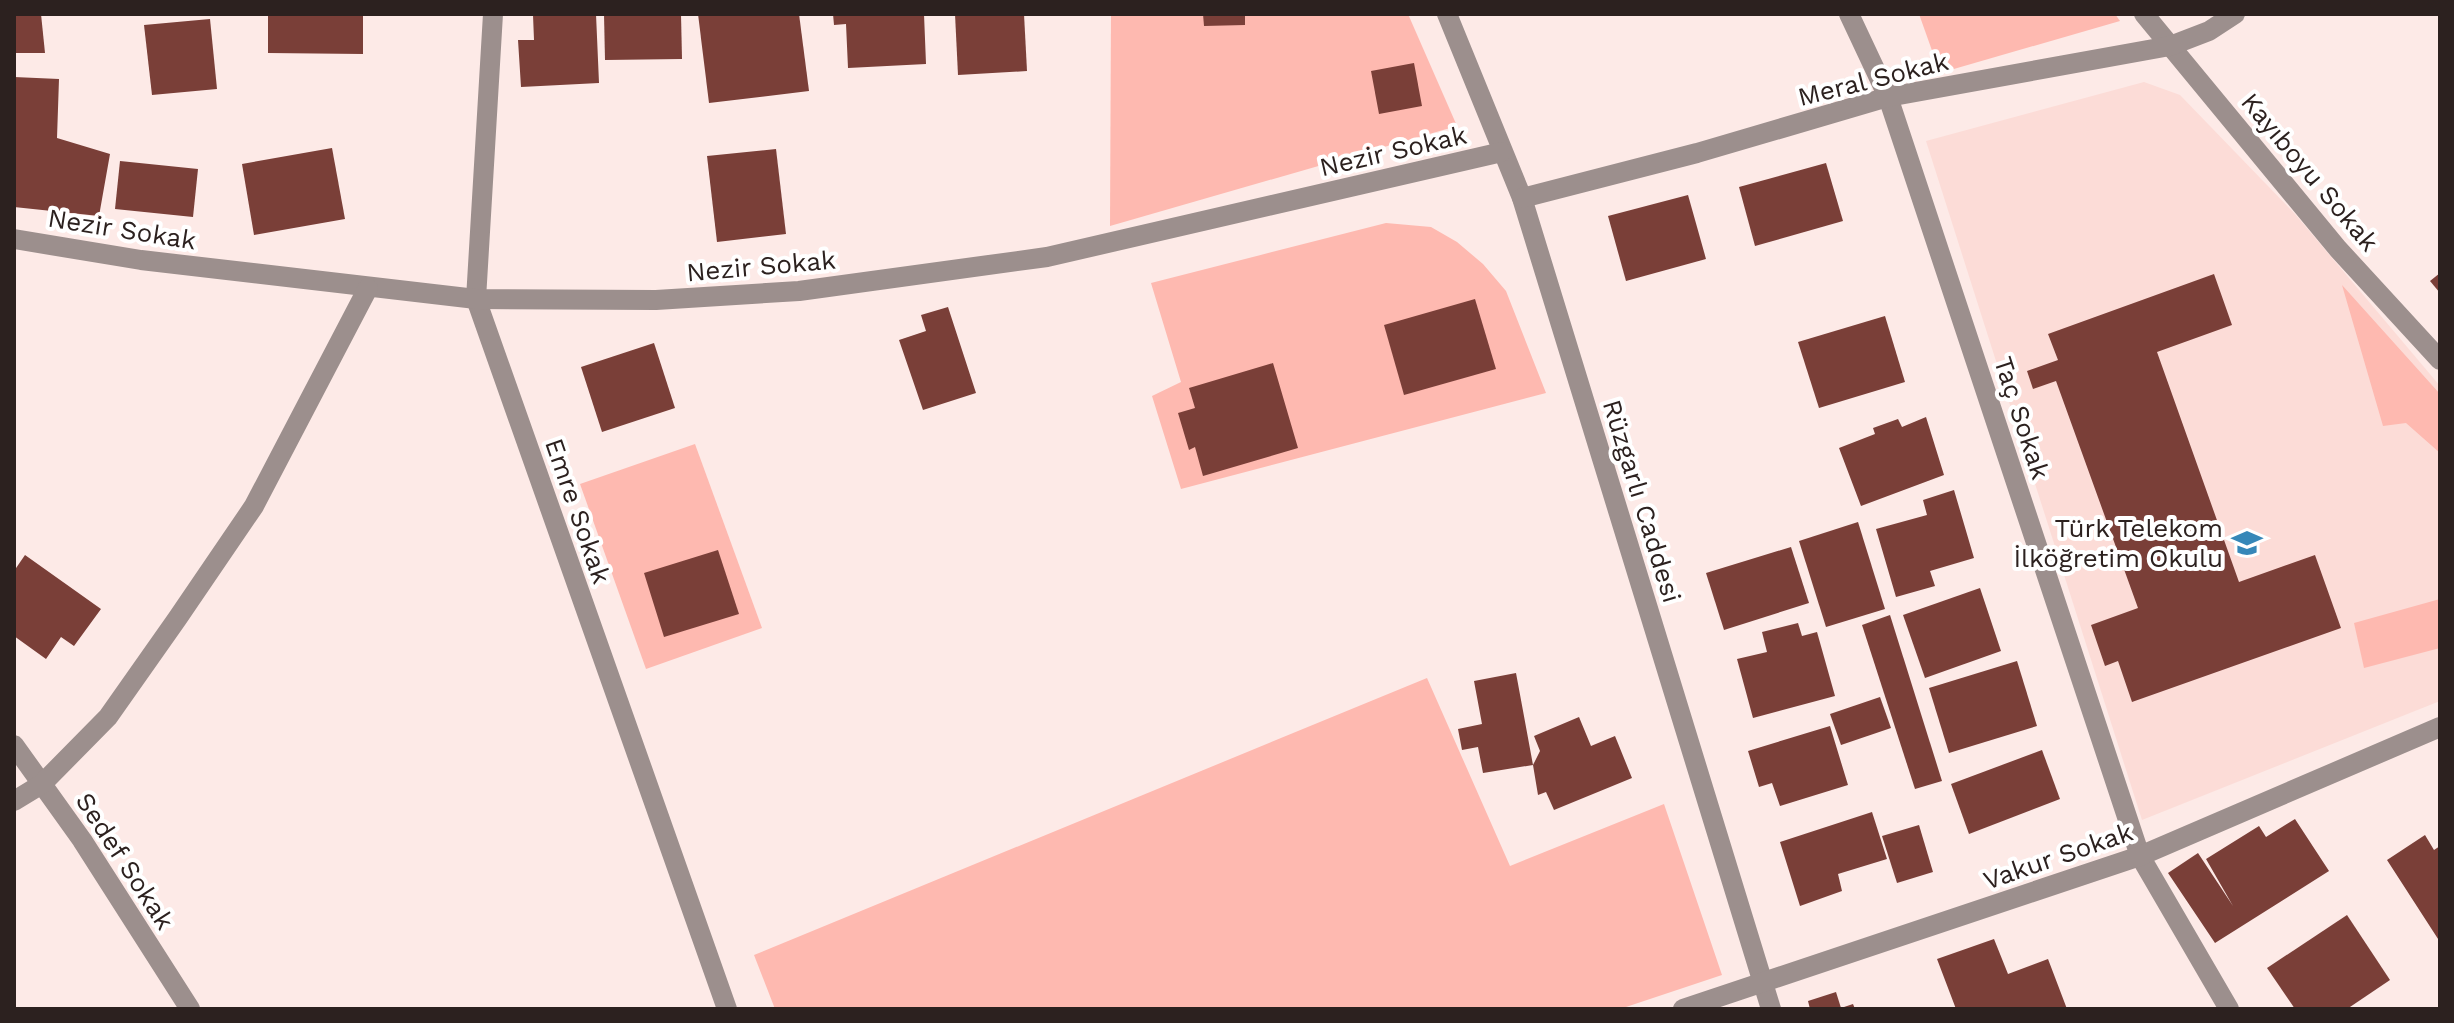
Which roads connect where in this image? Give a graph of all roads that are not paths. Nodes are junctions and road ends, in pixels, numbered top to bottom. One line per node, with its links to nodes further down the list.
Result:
1 (493, 14): 12 (street, Emre Sokak)
2 (1447, 14): 8 (street, Rüzgarlı Caddesi)
3 (1849, 14): 7 (street, Taç Sokak)
4 (2144, 14): 6 (street, Kayıboyu Sokak)
5 (2235, 14): 6 (street, Meral Sokak)
6 (2170, 46): 7 (street, Meral Sokak); 13 (street, Kayıboyu Sokak)
7 (1888, 97): 9 (street, Meral Sokak); 18 (street, Taç Sokak)
8 (1502, 152): 9 (street, Rüzgarlı Caddesi); 12 (street, Nezir Sokak)
9 (1522, 198): 19 (street, Rüzgarlı Caddesi)
10 (14, 239): 11 (street, Nezir Sokak)
11 (368, 288): 12 (street, Nezir Sokak); 16 (street)
12 (476, 299): 21 (street, Emre Sokak)
13 (2440, 360)
14 (2440, 727): 18 (street, Vakur Sokak)
15 (14, 745): 16 (street, Sedef Sokak)
16 (42, 784): 17 (street); 20 (street, Sedef Sokak)
17 (14, 801)
18 (2140, 856): 19 (street, Vakur Sokak); 24 (street, Taç Sokak)
19 (1762, 983): 22 (street, Vakur Sokak); 23 (street, Rüzgarlı Caddesi)
20 (190, 1009)
21 (727, 1009)
22 (1683, 1009)
23 (1771, 1009)
24 (2229, 1009)

